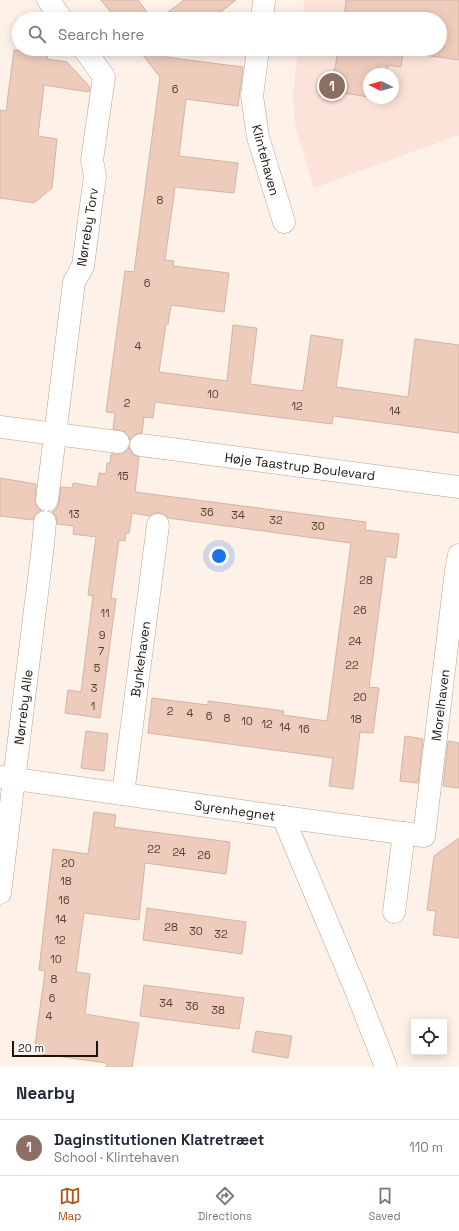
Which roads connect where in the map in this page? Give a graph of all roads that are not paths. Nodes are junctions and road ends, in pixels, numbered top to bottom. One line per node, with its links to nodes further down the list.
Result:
1 (48, 0): 3 (street)
2 (264, 0): 4 (street)
3 (57, 12)
4 (263, 12)
5 (89, 56): 9 (street, Nørreby Torv)
6 (257, 56): 7 (street, Klintehaven)
7 (284, 222)
8 (0, 427): 9 (street)
9 (55, 434): 10 (street); 13 (street)
10 (118, 442)
11 (141, 445): 12 (street, Høje Taastrup Boulevard)
12 (459, 487)
13 (47, 500)
14 (45, 522): 17 (street, Nørreby Alle)
15 (158, 525): 18 (street, Bynkehaven)
16 (459, 555): 20 (street, Morelhaven)
17 (7, 778): 18 (street, Syrenhegnet); 21 (street, Nørreby Alle)
18 (123, 794): 19 (street, Syrenhegnet)
19 (283, 817): 20 (street, Morelhaven); 23 (street, Syrenhegnet)
20 (404, 833): 22 (street)
21 (0, 893)
22 (394, 912)
23 (386, 1067)

